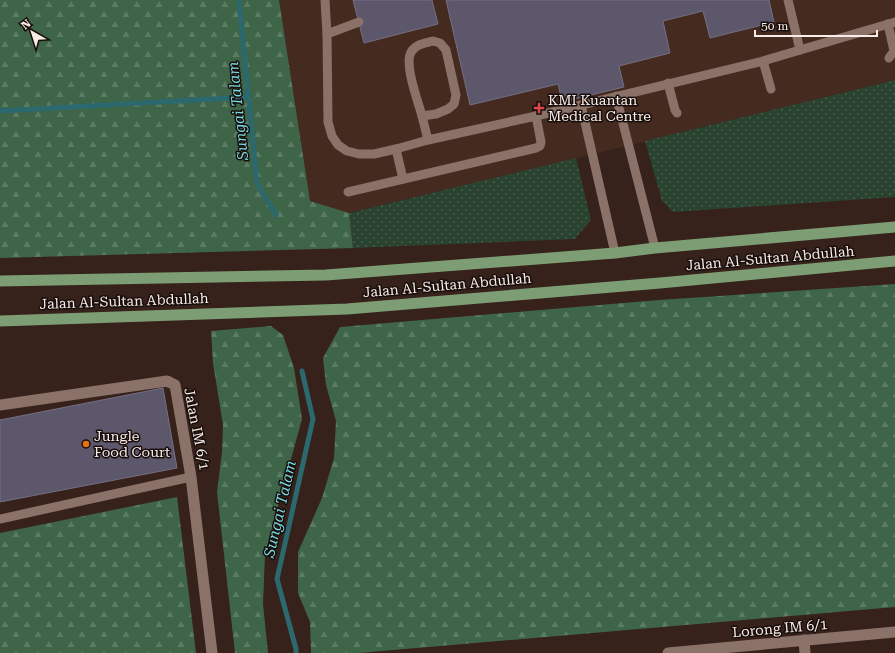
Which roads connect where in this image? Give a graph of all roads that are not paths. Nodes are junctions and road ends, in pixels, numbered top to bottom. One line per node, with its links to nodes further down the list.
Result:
1 (325, 0): 5 (lane)
2 (788, 0): 6 (lane)
3 (359, 22): 5 (lane)
4 (892, 23): 6 (lane); 7 (lane)
5 (327, 34): 17 (lane)
6 (800, 50): 8 (lane)
7 (889, 58)
8 (763, 60): 9 (lane); 10 (lane)
9 (668, 83): 11 (lane); 13 (lane)
10 (771, 89)
11 (616, 96): 12 (lane); 21 (lane)
12 (580, 105): 15 (lane); 22 (lane)
13 (677, 113)
14 (422, 116): 14 (lane); 16 (lane)
15 (536, 116): 16 (lane); 18 (lane)
16 (428, 140): 17 (lane)
17 (396, 149): 18 (lane)
18 (403, 179): 19 (lane)
19 (348, 192)
20 (895, 227): 21 (main road, Jalan Al-Sultan Abdullah)
21 (655, 248): 22 (main road, Jalan Al-Sultan Abdullah)
22 (615, 253): 24 (main road, Jalan Al-Sultan Abdullah)
23 (895, 261): 25 (main road, Jalan Al-Sultan Abdullah)
24 (0, 281)
25 (1, 321)
26 (0, 405): 27 (street, Jalan IM 6/1)
27 (191, 477): 28 (lane); 31 (street, Jalan IM 6/1)
28 (0, 519)
29 (895, 632): 30 (street, Lorong IM 6/1)
30 (804, 640): 32 (street, Lorong IM 6/1); 33 (street)
31 (212, 653)
32 (668, 653)
33 (805, 653)

